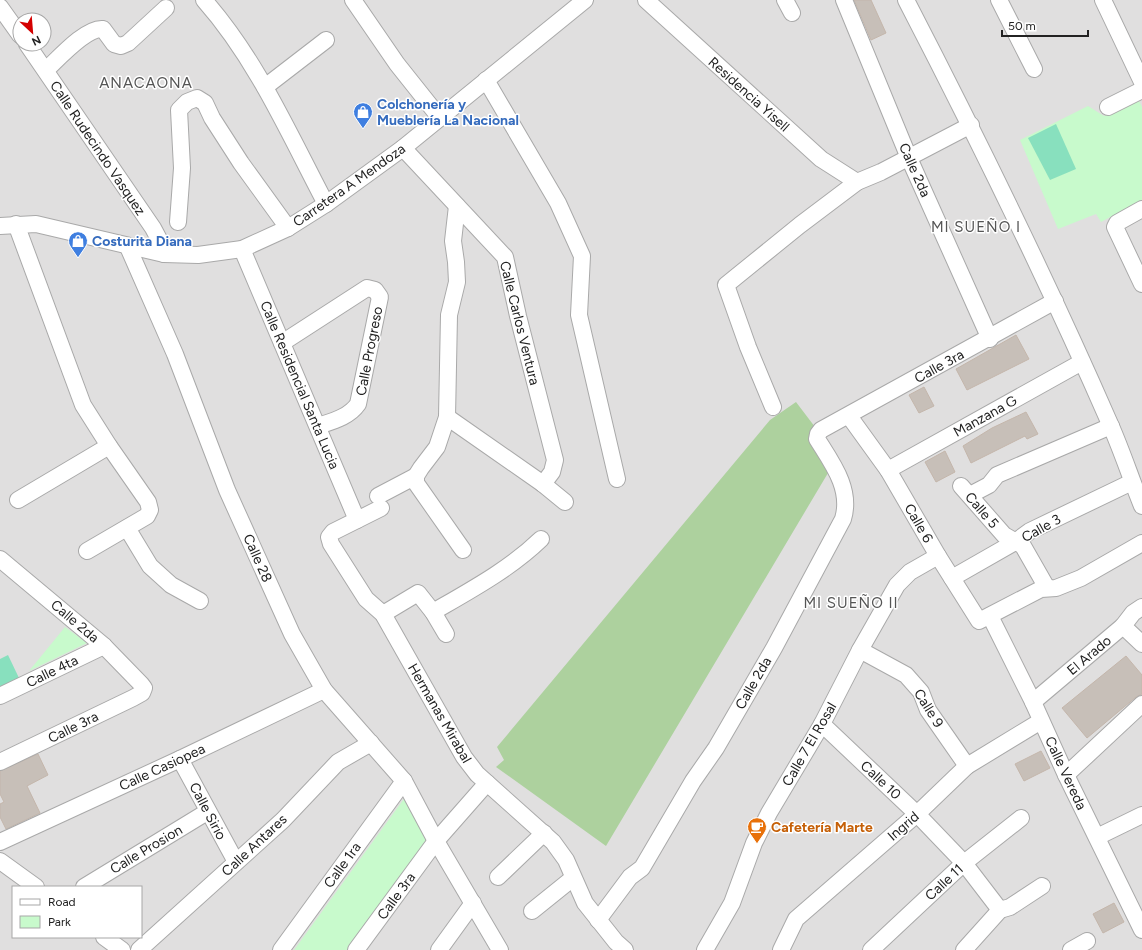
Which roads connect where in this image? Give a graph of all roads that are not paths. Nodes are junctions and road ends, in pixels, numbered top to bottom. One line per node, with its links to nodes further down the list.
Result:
1 (204, 0): 18 (street)
2 (352, 0): 21 (street)
3 (585, 0): 16 (street, Carretera A Mendoza)
4 (646, 0): 25 (street, Residencia Yisell)
5 (844, 0): 24 (street, Calle 2da)
6 (906, 0): 22 (street)
7 (999, 0): 14 (street)
8 (1103, 0): 17 (street)
9 (0, 7): 11 (street)
10 (166, 8): 15 (street)
11 (12, 24)
12 (326, 40): 18 (street)
13 (33, 52): 15 (street, Calle Rudecindo Vasquez)
14 (1034, 69)
15 (46, 70): 34 (street, Calle Rudecindo Vasquez)
16 (486, 80): 21 (street, Carretera A Mendoza); 49 (street)
17 (1142, 82)
18 (265, 87): 26 (street)
19 (1142, 90): 20 (street)
20 (1108, 107)
21 (440, 118): 23 (street, Carretera A Mendoza)
22 (971, 125): 24 (street); 36 (street)
23 (402, 148): 26 (street, Carretera A Mendoza); 27 (street, Calle Carlos Ventura)
24 (909, 158): 25 (street); 37 (street, Calle 2da)
25 (857, 182): 40 (street)
26 (326, 204): 31 (street, Carretera A Mendoza)
27 (457, 206): 42 (street); 51 (street, Calle Carlos Ventura)
28 (1142, 209): 35 (street)
29 (178, 222): 31 (street)
30 (4, 224): 32 (street, Carretera A Mendoza); 46 (street)
31 (288, 228): 33 (street, Carretera A Mendoza)
32 (128, 247): 34 (street, Carretera A Mendoza); 77 (street, Calle 28)
33 (242, 249): 34 (street, Carretera A Mendoza); 38 (street, Calle Residencial Santa Lucia)
34 (164, 254)
35 (1142, 284)
36 (1055, 301): 37 (street, Calle 3ra); 39 (street)
37 (990, 339): 41 (street, Calle 3ra)
38 (282, 343): 43 (street, Calle Residencial Santa Lucia); 43 (street, Calle Progreso)
39 (1082, 362): 44 (street); 47 (street, Manzana G)
40 (773, 407)
41 (849, 416): 45 (street, Calle 3ra); 47 (street, Calle 6)
42 (447, 417): 48 (street); 51 (street)
43 (318, 426): 55 (street, Calle Residencial Santa Lucia)
44 (1111, 426): 50 (street); 58 (street, Calle 5)
45 (821, 430): 110 (street, Calle 2da)
46 (109, 446): 52 (street); 56 (street)
47 (888, 470): 62 (street, Calle 6)
48 (416, 476): 55 (street); 60 (street)
49 (617, 479)
50 (1132, 482): 54 (street); 58 (street, Calle 3)
51 (543, 484): 53 (street)
52 (18, 500)
53 (565, 502)
54 (1142, 506)
55 (357, 520): 69 (street, Hermanas Mirabal)
56 (127, 528): 61 (street); 66 (street)
57 (541, 539): 68 (street)
58 (1015, 542): 64 (street, Calle 3); 65 (street, Calle 5)
59 (1142, 543): 65 (street)
60 (463, 550)
61 (87, 551)
62 (938, 556): 64 (street, Calle 6); 75 (street, Calle 7 El Rosal)
63 (0, 559): 74 (street, Calle 2da)
64 (952, 578): 70 (street, Calle 6)
65 (1047, 588): 70 (street)
66 (200, 601)
67 (1142, 607): 71 (street, El Arado)
68 (433, 612): 69 (street); 72 (street)
69 (383, 614): 89 (street, Hermanas Mirabal)
70 (990, 616): 79 (street, Calle Vereda)
71 (1123, 626): 73 (street); 79 (street, El Arado)
72 (446, 634)
73 (1142, 644)
74 (104, 646): 76 (street, Calle 2da); 78 (street, Calle 4ta)
75 (860, 650): 82 (street, Calle 7 El Rosal); 86 (street, Calle 9)
76 (144, 688): 85 (street, Calle 3ra)
77 (324, 690): 83 (street, Calle 28); 84 (street, Calle Casiopea)
78 (0, 696)
79 (1033, 702): 81 (street, Calle Vereda)
80 (1142, 704): 87 (street)
81 (1041, 721): 86 (street, Ingrid); 87 (street, Calle Vereda)
82 (822, 724): 91 (street, Calle 10); 121 (street, Calle 7 El Rosal)
83 (371, 743): 88 (street, Calle 28); 99 (street, Calle Antares)
84 (180, 759): 90 (street, Calle Sirio); 97 (street, Calle Casiopea)
85 (0, 762)
86 (967, 766): 91 (street, Ingrid)
87 (1066, 775): 95 (street, Calle Vereda)
88 (404, 781): 96 (street, Calle 28); 116 (street, Calle 1ra)
89 (487, 784): 94 (street, Hermanas Mirabal); 96 (street, Calle 3ra)
90 (207, 812): 99 (street, Calle Sirio); 104 (street, Calle Prosion)
91 (917, 814): 100 (street, Calle 10); 122 (street, Ingrid)
92 (1142, 815): 95 (street)
93 (1021, 818): 100 (street, Calle 11)
94 (544, 834): 101 (street); 102 (street, Hermanas Mirabal)
95 (1097, 837): 107 (street, Calle Vereda)
96 (436, 841): 106 (street); 117 (street, Calle 3ra)
97 (0, 842)
98 (0, 861): 103 (street)
99 (236, 862): 115 (street, Calle Antares)
100 (964, 863): 108 (street, Calle 10); 123 (street, Calle 11)
101 (498, 877)
102 (573, 878): 109 (street); 110 (street, Hermanas Mirabal)
103 (35, 886)
104 (86, 886)
105 (1042, 886): 108 (street)
106 (473, 903): 118 (street); 119 (street)
107 (1137, 905): 111 (street, Calle Vereda)
108 (1000, 910): 124 (street)
109 (532, 911)
110 (598, 920): 120 (street, Hermanas Mirabal)
111 (1142, 930)
112 (105, 938): 114 (street)
113 (1087, 941): 125 (street)
114 (122, 950)
115 (139, 950)
116 (281, 950)
117 (356, 950)
118 (439, 950)
119 (500, 950)
120 (625, 950)
121 (705, 950)
122 (781, 950)
123 (871, 950)
124 (964, 950)
125 (1071, 950)

